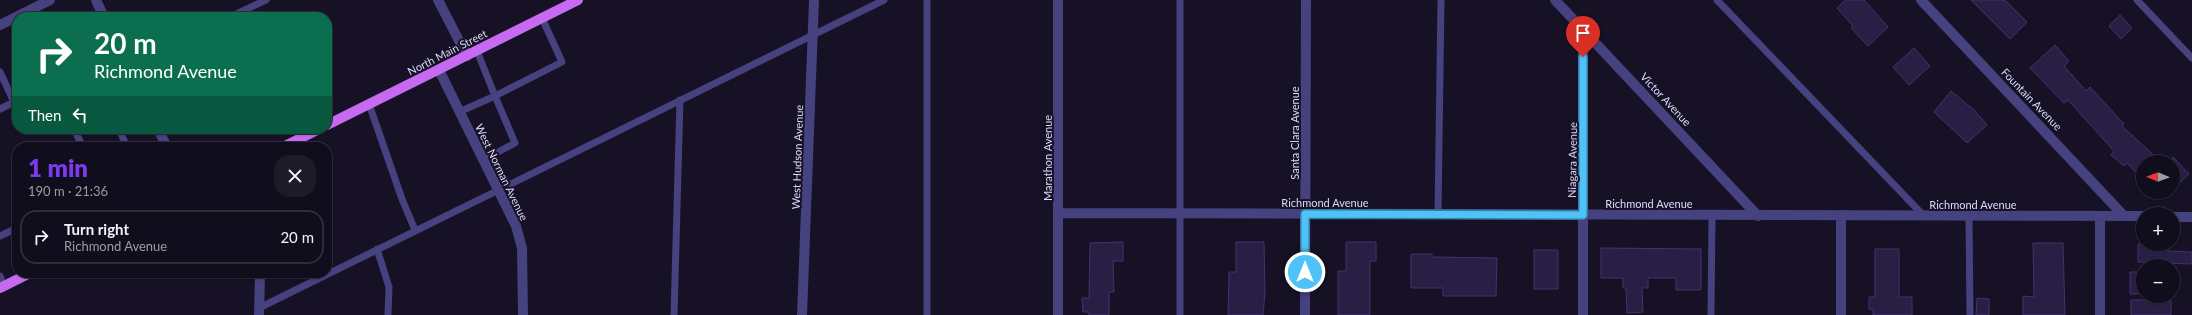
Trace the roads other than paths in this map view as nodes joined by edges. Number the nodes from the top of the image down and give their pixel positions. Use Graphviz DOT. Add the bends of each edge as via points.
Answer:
graph roads {
  1 [pos="50,0"];
  2 [pos="96,0"];
  3 [pos="263,0"];
  4 [pos="438,0"];
  5 [pos="578,0"];
  6 [pos="814,0"];
  7 [pos="884,0"];
  8 [pos="926,0"];
  9 [pos="1058,0"];
  10 [pos="1180,0"];
  11 [pos="1306,0"];
  12 [pos="1441,0"];
  13 [pos="1555,0"];
  14 [pos="1717,0"];
  15 [pos="1922,0"];
  16 [pos="2137,0"];
  17 [pos="26,12"];
  18 [pos="102,12"];
  19 [pos="240,12"];
  20 [pos="542,18"];
  21 [pos="12,19"];
  22 [pos="0,25"];
  23 [pos="1583,30"];
  24 [pos="813,36"];
  25 [pos="477,51"];
  26 [pos="467,56"];
  27 [pos="2192,58"];
  28 [pos="438,70"];
  29 [pos="0,72"];
  30 [pos="12,96"];
  31 [pos="495,96"];
  32 [pos="680,100"];
  33 [pos="369,104"];
  34 [pos="12,105"];
  35 [pos="0,109"];
  36 [pos="459,112"];
  37 [pos="332,122"];
  38 [pos="310,134"];
  39 [pos="293,142"];
  40 [pos="483,160"];
  41 [pos="498,189"];
  42 [pos="1059,213"];
  43 [pos="1180,213"];
  44 [pos="1305,214"];
  45 [pos="1438,214"];
  46 [pos="1583,215"];
  47 [pos="1842,215"];
  48 [pos="1712,216"];
  49 [pos="1758,216"];
  50 [pos="1924,216"];
  51 [pos="1969,216"];
  52 [pos="2100,216"];
  53 [pos="2124,216"];
  54 [pos="2136,216"];
  55 [pos="2180,217"];
  56 [pos="2192,217"];
  57 [pos="12,230"];
  58 [pos="415,230"];
  59 [pos="0,236"];
  60 [pos="377,249"];
  61 [pos="332,273"];
  62 [pos="0,276"];
  63 [pos="20,278"];
  64 [pos="260,278"];
  65 [pos="323,278"];
  66 [pos="2,287"];
  67 [pos="259,312"];
  68 [pos="388,315"];
  69 [pos="523,315"];
  70 [pos="674,315"];
  71 [pos="802,315"];
  72 [pos="927,315"];
  73 [pos="1058,315"];
  74 [pos="1180,315"];
  75 [pos="1305,315"];
  76 [pos="1583,315"];
  77 [pos="1711,315"];
  78 [pos="1841,315"];
  79 [pos="1970,315"];
  80 [pos="2100,315"];
  1 -- 17 [label="street"];
  2 -- 18 [label="street"];
  3 -- 19 [label="lane"];
  4 -- 26 [label="street"];
  5 -- 20 [label="main road, North Main Street"];
  6 -- 24 [label="street, West Hudson Avenue"];
  7 -- 24 [label="lane"];
  8 -- 72 [label="lane"];
  9 -- 42 [label="street, Marathon Avenue"];
  10 -- 43 [label="lane"];
  11 -- 44 [label="street, Santa Clara Avenue"];
  12 -- 45 [label="lane"];
  13 -- 23 [label="street, Victor Avenue"];
  14 -- 50 [label="lane"];
  15 -- 53 [label="street, Fountain Avenue"];
  16 -- 27 [label="lane"];
  20 -- 25 [label="main road, North Main Street"];
  20 -- 31 [label="lane" via="562,62"];
  21 -- 22 [label="street"];
  23 -- 46 [label="street, Niagara Avenue"];
  23 -- 49 [label="street, Victor Avenue"];
  24 -- 32 [label="lane"];
  24 -- 71 [label="street, West Hudson Avenue"];
  25 -- 26 [label="main road, North Main Street"];
  25 -- 31 [label="lane"];
  26 -- 28 [label="main road, North Main Street"];
  28 -- 33 [label="main road, North Main Street"];
  28 -- 36 [label="street, West Norman Avenue"];
  29 -- 30 [label="lane"];
  31 -- 36 [label="lane"];
  31 -- 40 [label="lane" via="515,144"];
  32 -- 41 [label="lane"];
  32 -- 70 [label="lane"];
  33 -- 37 [label="main road, North Main Street"];
  33 -- 58 [label="lane"];
  34 -- 35 [label="lane"];
  36 -- 40 [label="street, West Norman Avenue"];
  38 -- 39 [label="main road"];
  40 -- 41 [label="street, West Norman Avenue"];
  41 -- 58 [label="lane"];
  41 -- 69 [label="street, West Norman Avenue" via="516,226 522,248"];
  42 -- 43 [label="street, Richmond Avenue"];
  42 -- 73 [label="street, Marathon Avenue"];
  43 -- 44 [label="street, Richmond Avenue"];
  43 -- 74 [label="lane"];
  44 -- 45 [label="street, Richmond Avenue"];
  44 -- 75 [label="street, Santa Clara Avenue"];
  45 -- 46 [label="street, Richmond Avenue"];
  46 -- 48 [label="street, Richmond Avenue"];
  46 -- 76 [label="street, Niagara Avenue"];
  47 -- 49 [label="street, Richmond Avenue"];
  47 -- 50 [label="street, Richmond Avenue"];
  47 -- 78 [label="street"];
  48 -- 49 [label="street, Richmond Avenue"];
  48 -- 77 [label="lane"];
  50 -- 51 [label="street, Richmond Avenue"];
  51 -- 52 [label="street, Richmond Avenue"];
  51 -- 79 [label="lane"];
  52 -- 53 [label="street, Richmond Avenue"];
  52 -- 80 [label="street"];
  53 -- 54 [label="street, Richmond Avenue"];
  55 -- 56 [label="street"];
  57 -- 59 [label="lane"];
  58 -- 60 [label="lane"];
  60 -- 61 [label="lane"];
  60 -- 68 [label="lane" via="389,286"];
  62 -- 66 [label="lane"];
  63 -- 66 [label="main road"];
  64 -- 67 [label="street"];
  65 -- 67 [label="lane"];
}
